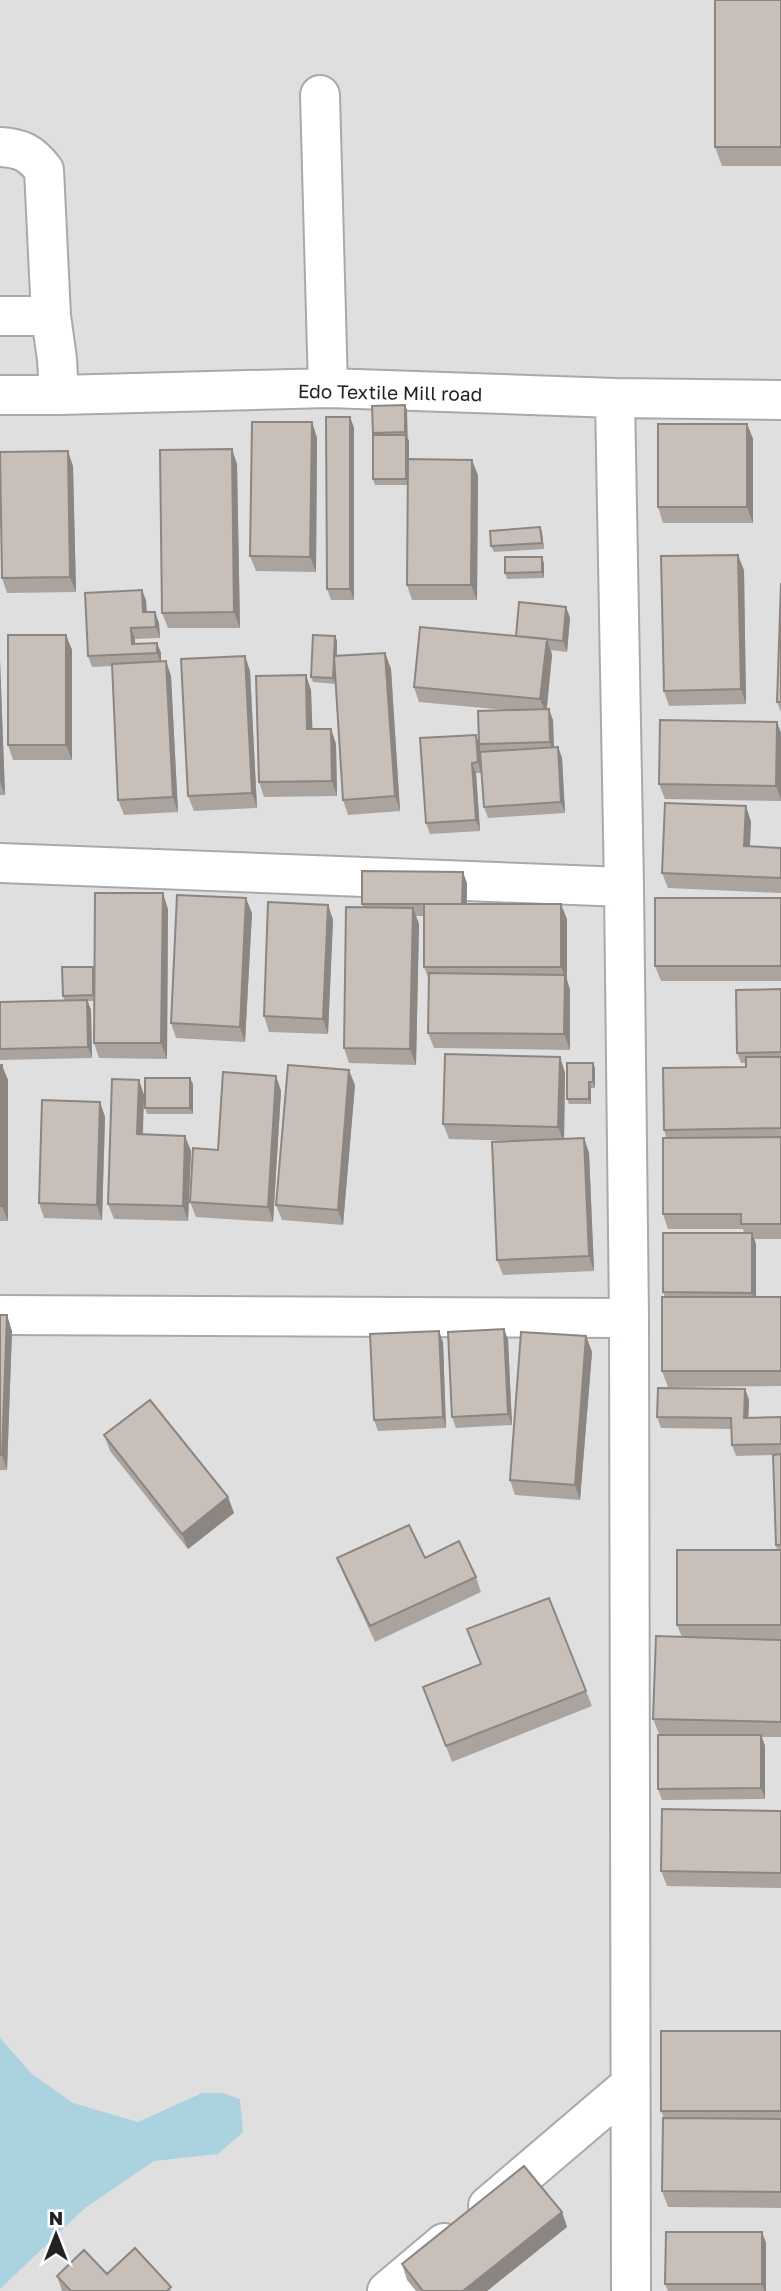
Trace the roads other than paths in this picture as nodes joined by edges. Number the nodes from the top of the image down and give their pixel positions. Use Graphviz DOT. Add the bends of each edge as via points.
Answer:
graph roads {
  1 [pos="320,94"];
  2 [pos="0,147"];
  3 [pos="0,316"];
  4 [pos="51,316"];
  5 [pos="328,388"];
  6 [pos="0,395"];
  7 [pos="59,396"];
  8 [pos="615,398"];
  9 [pos="781,400"];
  10 [pos="0,863"];
  11 [pos="624,887"];
  12 [pos="0,1315"];
  13 [pos="629,1318"];
  14 [pos="631,2085"];
  15 [pos="387,2291"];
  16 [pos="631,2291"];
  1 -- 5 [label="street"];
  2 -- 4 [label="street" via="19,148 44,170"];
  3 -- 4 [label="street"];
  4 -- 7 [label="street"];
  5 -- 7 [label="street, Edo Textile Mill road"];
  5 -- 8 [label="street, Edo Textile Mill road"];
  6 -- 7 [label="street, Edo Textile Mill road"];
  8 -- 9 [label="street, Edo Textile Mill road"];
  8 -- 11 [label="street"];
  10 -- 11 [label="street"];
  11 -- 13 [label="street"];
  12 -- 13 [label="street"];
  13 -- 14 [label="street"];
  14 -- 15 [label="street"];
  14 -- 16 [label="street"];
}
